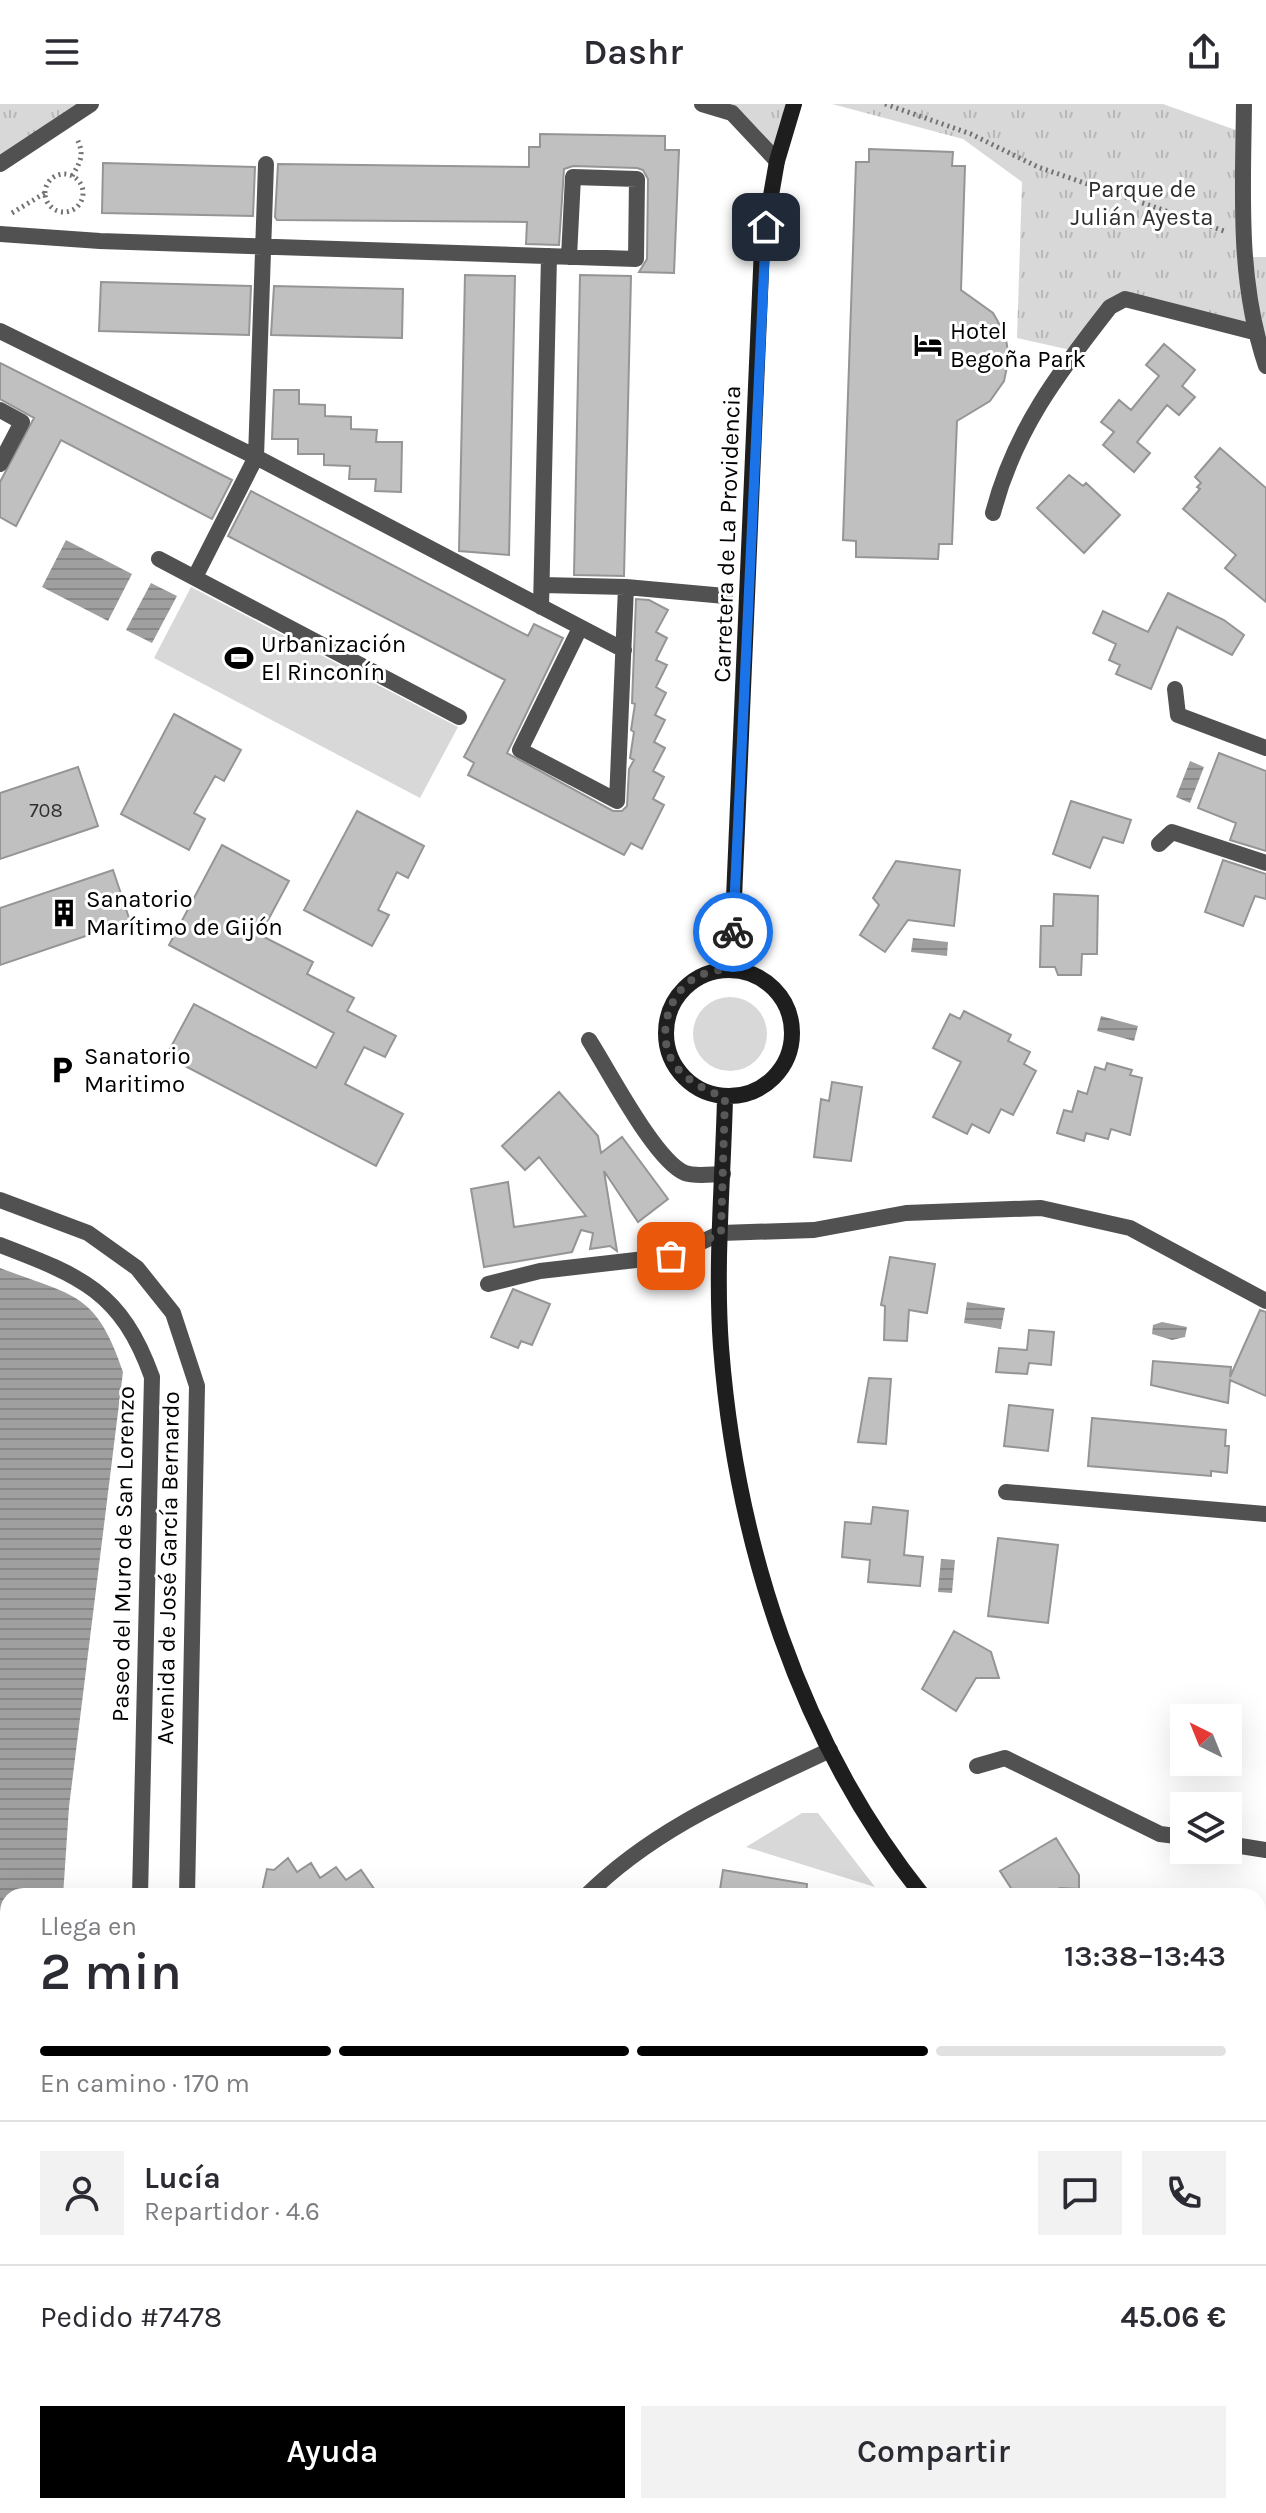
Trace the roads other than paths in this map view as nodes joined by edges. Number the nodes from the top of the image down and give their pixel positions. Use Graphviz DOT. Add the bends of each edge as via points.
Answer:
graph roads {
  1 [pos="91,104"];
  2 [pos="702,104"];
  3 [pos="794,104"];
  4 [pos="1244,104"];
  5 [pos="777,161"];
  6 [pos="0,164"];
  7 [pos="266,164"];
  8 [pos="0,234"];
  9 [pos="263,247"];
  10 [pos="549,256"];
  11 [pos="569,257"];
  12 [pos="0,331"];
  13 [pos="1254,332"];
  14 [pos="1266,366"];
  15 [pos="0,410"];
  16 [pos="256,457"];
  17 [pos="0,464"];
  18 [pos="993,513"];
  19 [pos="159,559"];
  20 [pos="195,577"];
  21 [pos="542,585"];
  22 [pos="626,587"];
  23 [pos="725,596"];
  24 [pos="541,607"];
  25 [pos="580,628"];
  26 [pos="624,650"];
  27 [pos="1175,689"];
  28 [pos="459,717"];
  29 [pos="1266,748"];
  30 [pos="1159,844"];
  31 [pos="1266,863"];
  32 [pos="731,968"];
  33 [pos="589,1040"];
  34 [pos="725,1098"];
  35 [pos="723,1174"];
  36 [pos="0,1200"];
  37 [pos="721,1233"];
  38 [pos="0,1245"];
  39 [pos="488,1284"];
  40 [pos="1266,1301"];
  41 [pos="1006,1492"];
  42 [pos="1266,1514"];
  43 [pos="830,1750"];
  44 [pos="977,1766"];
  45 [pos="1170,1835"];
  46 [pos="1242,1846"];
  47 [pos="1266,1850"];
  48 [pos="606,1876"];
  49 [pos="140,1888"];
  50 [pos="187,1888"];
  51 [pos="594,1888"];
  52 [pos="607,1888"];
  53 [pos="917,1888"];
  1 -- 6 [label="street"];
  2 -- 5 [label="street" via="732,113"];
  3 -- 5 [label="street, Carretera de La Providencia"];
  4 -- 13 [label="street" via="1242,257"];
  5 -- 32 [label="street, Carretera de La Providencia" via="762,247"];
  7 -- 9 [label="street"];
  8 -- 9 [label="street"];
  9 -- 10 [label="street"];
  9 -- 16 [label="street"];
  10 -- 11 [label="street"];
  10 -- 21 [label="street"];
  11 -- 11 [label="street" via="573,177 637,179 636,259"];
  12 -- 16 [label="street"];
  13 -- 14 [label="street"];
  13 -- 18 [label="street" via="1125,299 1110,307 1032,413 1001,480"];
  15 -- 17 [label="street" via="22,422"];
  16 -- 20 [label="street"];
  16 -- 24 [label="street"];
  19 -- 20 [label="street"];
  20 -- 28 [label="street"];
  21 -- 22 [label="street"];
  21 -- 24 [label="street"];
  22 -- 23 [label="street"];
  22 -- 26 [label="street"];
  24 -- 25 [label="street"];
  25 -- 26 [label="street"];
  25 -- 26 [label="street" via="520,750 617,801"];
  27 -- 29 [label="street" via="1178,715"];
  30 -- 31 [label="street" via="1172,832"];
  32 -- 34 [label="street" via="700,975 678,991 667,1015 666,1041 675,1066 695,1085"];
  32 -- 34 [label="street" via="776,989 790,1011 794,1037 787,1062 771,1082"];
  33 -- 35 [label="street" via="665,1156 685,1173"];
  34 -- 35 [label="street"];
  35 -- 37 [label="street"];
  36 -- 50 [label="street, Avenida de José García Bernardo" via="88,1233 137,1268 173,1313 197,1386"];
  37 -- 39 [label="street" via="671,1256 540,1271"];
  37 -- 40 [label="street" via="814,1230 906,1213 1041,1208 1130,1228"];
  37 -- 43 [label="street" via="721,1345 732,1446 759,1572 802,1693"];
  38 -- 49 [label="street, Paseo del Muro de San Lorenzo" via="64,1269 97,1289 138,1337 152,1377"];
  41 -- 42 [label="street"];
  43 -- 48 [label="street" via="665,1832"];
  43 -- 53 [label="street"];
  44 -- 45 [label="street" via="1005,1758"];
  46 -- 47 [label="street"];
  48 -- 51 [label="street"];
  48 -- 52 [label="street"];
}
